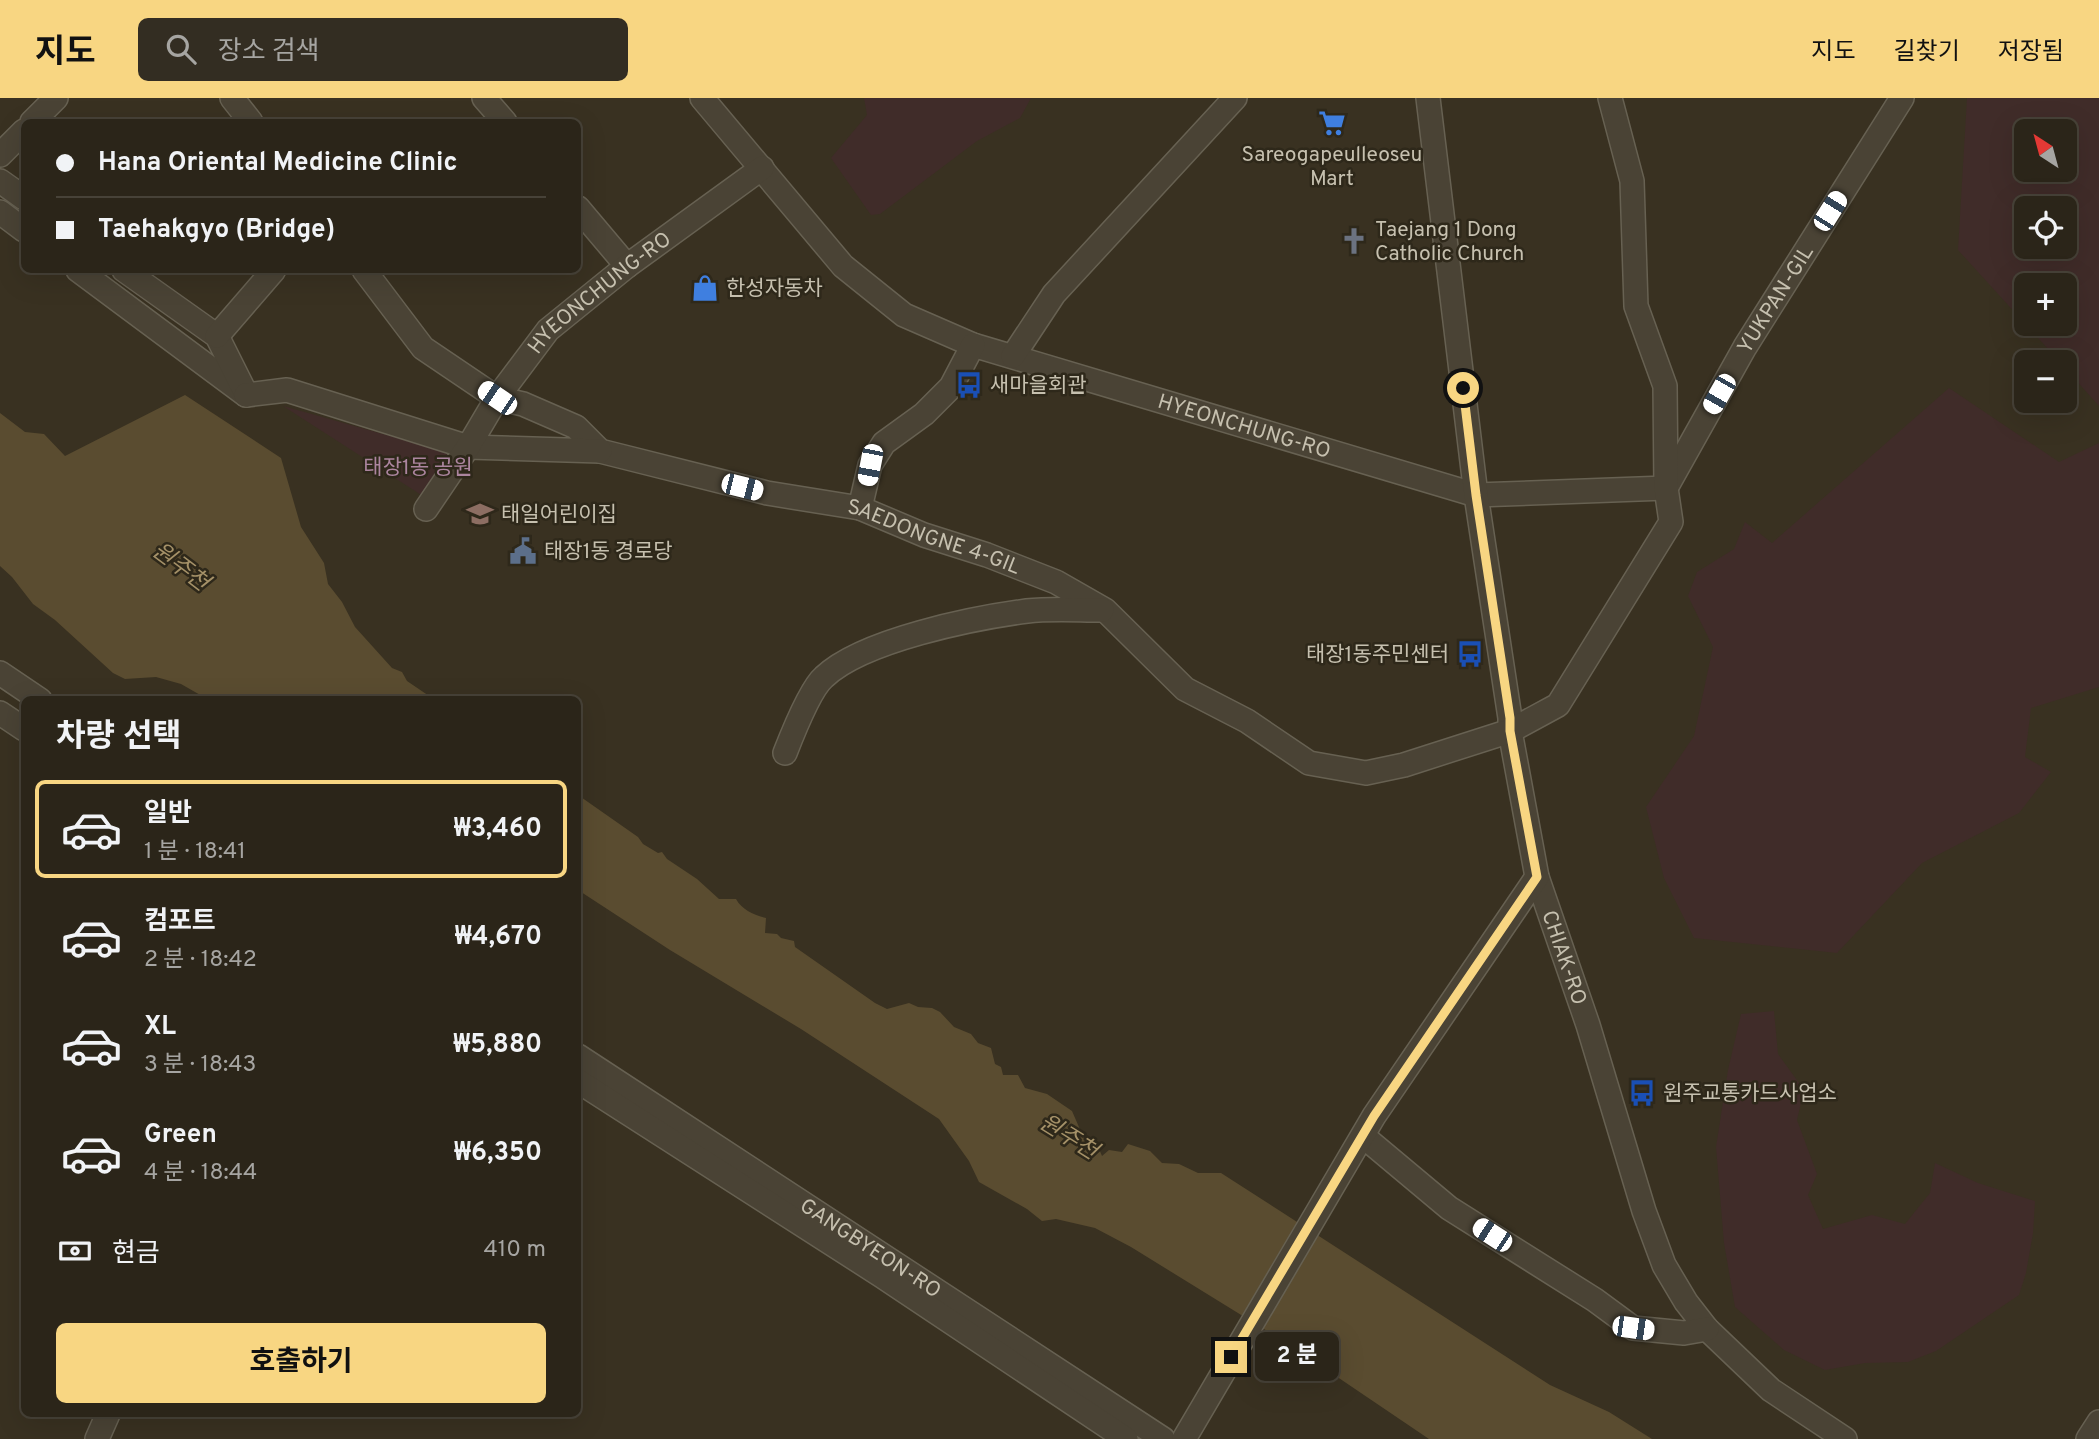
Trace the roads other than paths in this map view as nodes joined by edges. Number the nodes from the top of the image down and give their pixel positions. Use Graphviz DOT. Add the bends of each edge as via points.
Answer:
graph roads {
  1 [pos="56,98"];
  2 [pos="232,98"];
  3 [pos="484,98"];
  4 [pos="702,98"];
  5 [pos="1235,98"];
  6 [pos="1428,98"];
  7 [pos="1610,98"];
  8 [pos="1902,98"];
  9 [pos="35,119"];
  10 [pos="249,119"];
  11 [pos="502,119"];
  12 [pos="21,134"];
  13 [pos="0,156"];
  14 [pos="762,168"];
  15 [pos="0,181"];
  16 [pos="21,196"];
  17 [pos="0,212"];
  18 [pos="581,212"];
  19 [pos="21,228"];
  20 [pos="627,266"];
  21 [pos="82,273"];
  22 [pos="128,273"];
  23 [pos="271,273"];
  24 [pos="365,273"];
  25 [pos="217,336"];
  26 [pos="973,345"];
  27 [pos="1013,356"];
  28 [pos="246,395"];
  29 [pos="497,398"];
  30 [pos="468,447"];
  31 [pos="600,451"];
  32 [pos="1665,488"];
  33 [pos="1476,495"];
  34 [pos="860,508"];
  35 [pos="426,509"];
  36 [pos="1105,610"];
  37 [pos="0,673"];
  38 [pos="34,696"];
  39 [pos="0,713"];
  40 [pos="21,727"];
  41 [pos="1510,731"];
  42 [pos="785,753"];
  43 [pos="1537,877"];
  44 [pos="581,1058"];
  45 [pos="581,1084"];
  46 [pos="1363,1136"];
  47 [pos="1707,1329"];
  48 [pos="107,1417"];
  49 [pos="2099,1422"];
  50 [pos="1187,1433"];
  51 [pos="97,1439"];
  52 [pos="1126,1439"];
  53 [pos="1163,1439"];
  54 [pos="1845,1439"];
  55 [pos="2088,1439"];
  1 -- 9 [label="street"];
  2 -- 10 [label="street"];
  3 -- 11 [label="street"];
  4 -- 14 [label="street, HYEONCHUNG-RO"];
  5 -- 27 [label="street" via="1054,294"];
  6 -- 33 [label="street, CHIAK-RO"];
  7 -- 32 [label="street, SAEDONGNE 4-GIL" via="1632,181 1636,306 1665,386"];
  8 -- 32 [label="street, YUKPAN-GIL" via="1745,347"];
  12 -- 13 [label="street"];
  14 -- 20 [label="street, HYEONCHUNG-RO"];
  14 -- 26 [label="street, HYEONCHUNG-RO" via="843,266 904,315"];
  15 -- 16 [label="street"];
  17 -- 19 [label="street"];
  18 -- 20 [label="street"];
  20 -- 29 [label="street, HYEONCHUNG-RO" via="548,330"];
  21 -- 28 [label="street"];
  22 -- 25 [label="street"];
  23 -- 25 [label="street"];
  24 -- 29 [label="street" via="423,348"];
  25 -- 28 [label="street"];
  26 -- 27 [label="street, HYEONCHUNG-RO"];
  26 -- 34 [label="street" via="951,387 884,443 870,465"];
  27 -- 33 [label="street, HYEONCHUNG-RO"];
  28 -- 30 [label="street, SAEDONGNE 4-GIL" via="287,390"];
  29 -- 30 [label="street, HYEONCHUNG-RO"];
  29 -- 31 [label="street" via="576,427"];
  30 -- 31 [label="street, SAEDONGNE 4-GIL"];
  30 -- 35 [label="street, HYEONCHUNG-RO"];
  31 -- 34 [label="street, SAEDONGNE 4-GIL" via="767,493"];
  32 -- 33 [label="street"];
  32 -- 41 [label="street, SAEDONGNE 4-GIL" via="1671,522 1558,705"];
  33 -- 41 [label="street, CHIAK-RO"];
  34 -- 36 [label="street, SAEDONGNE 4-GIL" via="924,536 1056,582"];
  36 -- 41 [label="street, SAEDONGNE 4-GIL" via="1185,689 1247,721 1309,763 1366,773"];
  36 -- 42 [label="street" via="1029,611 964,622 898,639 851,658 822,677"];
  37 -- 38 [label="street"];
  39 -- 40 [label="street"];
  41 -- 43 [label="street, CHIAK-RO"];
  43 -- 46 [label="street"];
  43 -- 47 [label="street, CHIAK-RO" via="1664,1265"];
  44 -- 53 [label="street, GANGBYEON-RO"];
  45 -- 52 [label="street, GANGBYEON-RO"];
  46 -- 47 [label="street" via="1449,1208 1633,1328 1684,1333"];
  46 -- 50 [label="street"];
  47 -- 54 [label="street, CHIAK-RO" via="1771,1390"];
  48 -- 51 [label="street"];
  49 -- 55 [label="street"];
}
